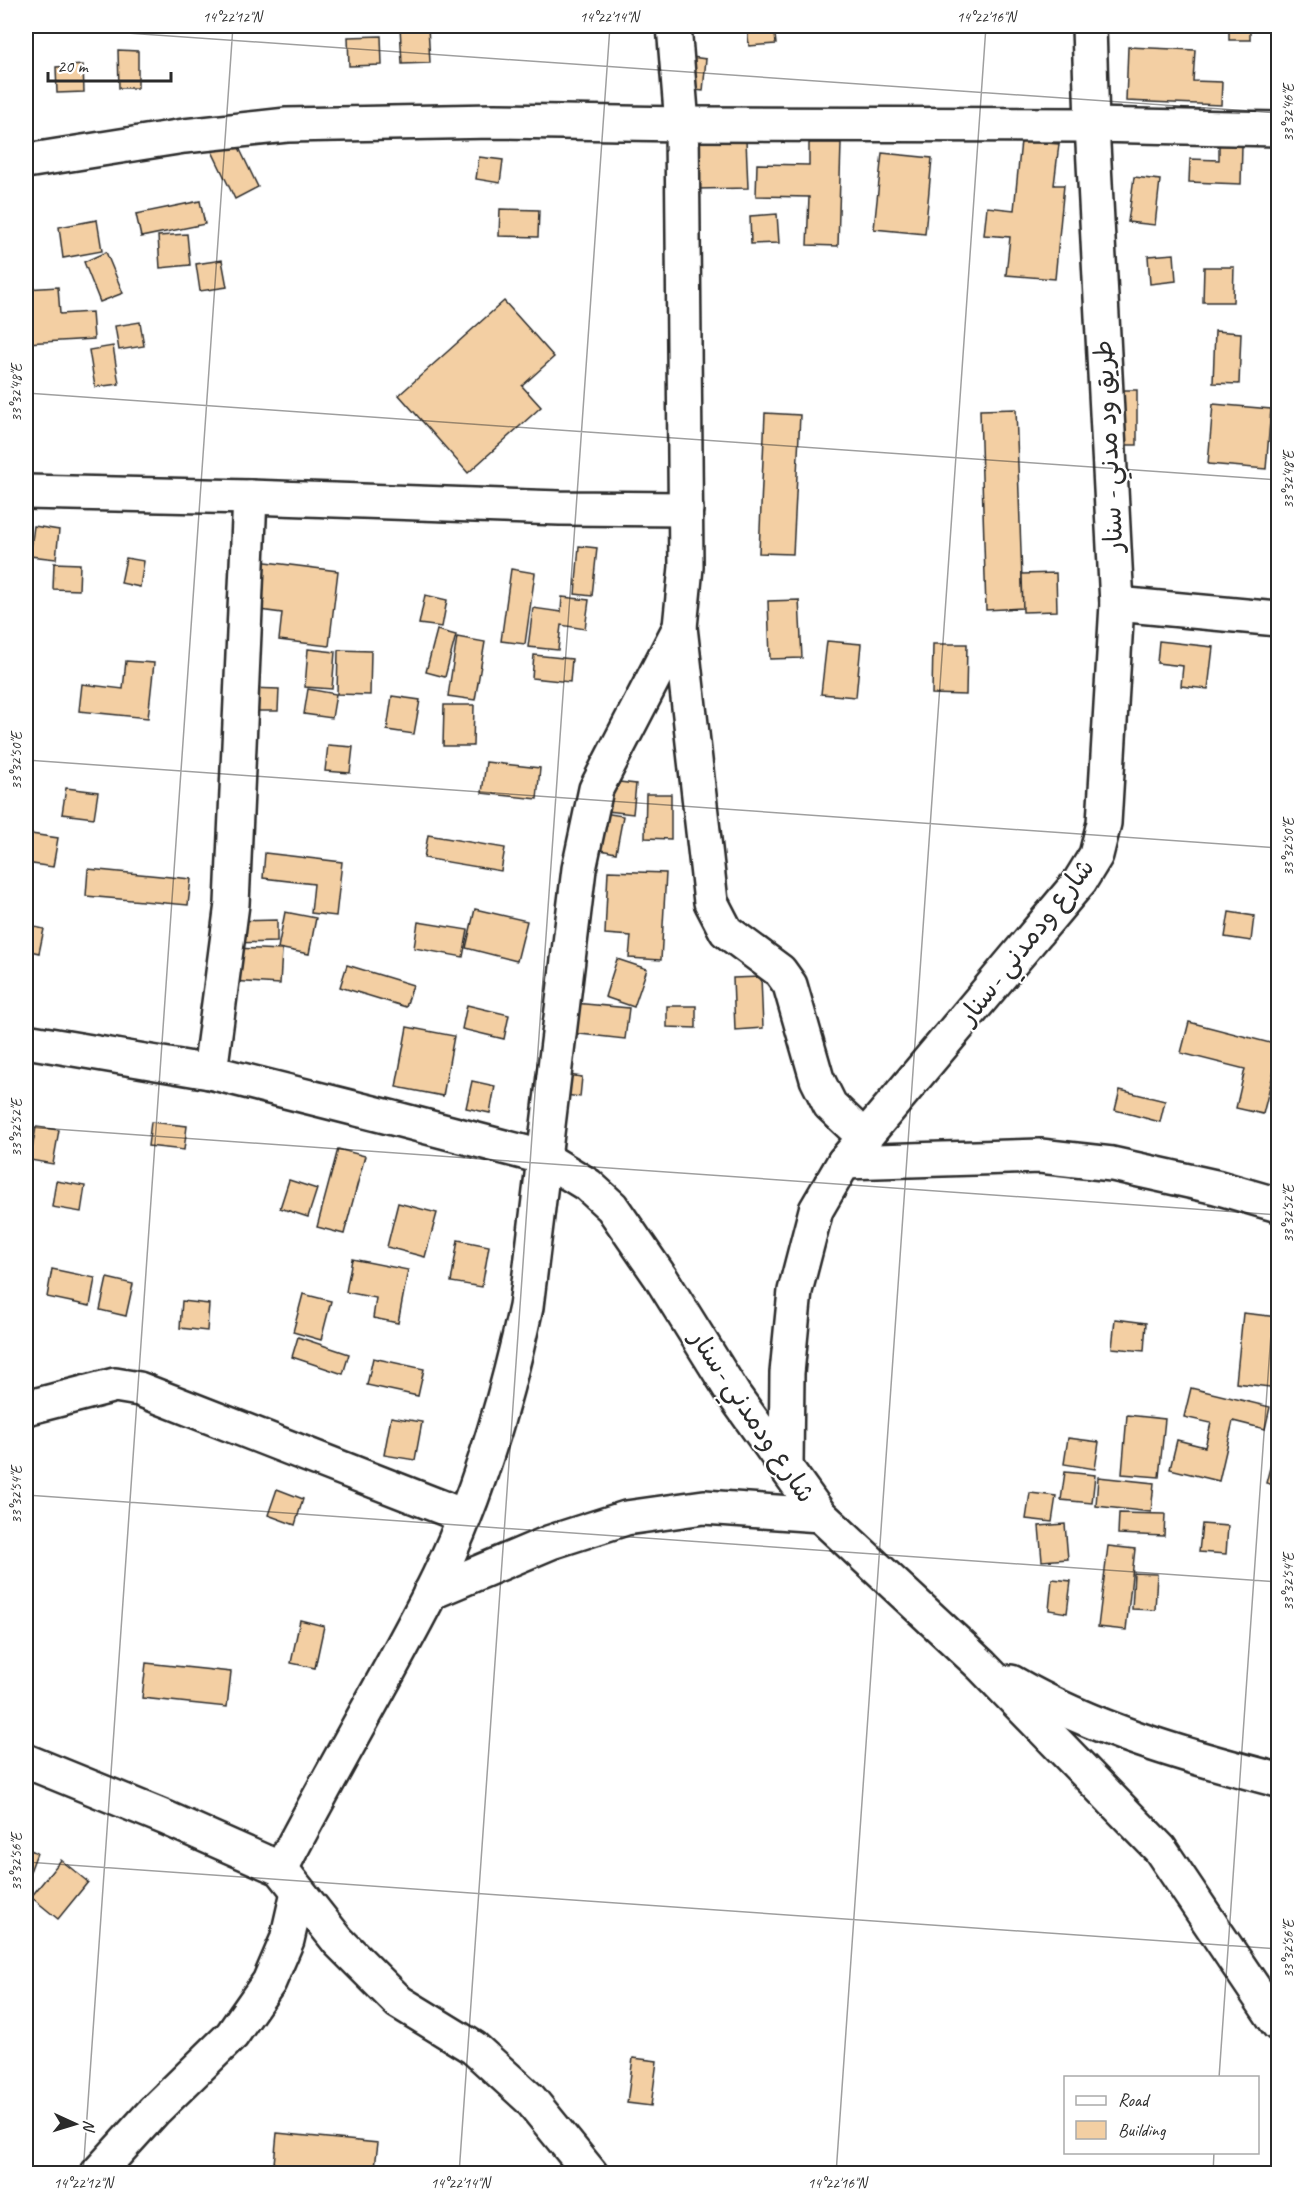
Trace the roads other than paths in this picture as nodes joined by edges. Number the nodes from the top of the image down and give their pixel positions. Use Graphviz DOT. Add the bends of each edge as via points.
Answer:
graph roads {
  1 [pos="674,26"];
  2 [pos="1089,26"];
  3 [pos="682,124"];
  4 [pos="1092,125"];
  5 [pos="1278,129"];
  6 [pos="26,161"];
  7 [pos="26,492"];
  8 [pos="250,497"];
  9 [pos="686,509"];
  10 [pos="1117,604"];
  11 [pos="1278,619"];
  12 [pos="680,627"];
  13 [pos="26,1041"];
  14 [pos="210,1072"];
  15 [pos="864,1137"];
  16 [pos="542,1157"];
  17 [pos="844,1162"];
  18 [pos="1278,1204"];
  19 [pos="26,1408"];
  20 [pos="786,1466"];
  21 [pos="820,1515"];
  22 [pos="464,1516"];
  23 [pos="430,1593"];
  24 [pos="981,1665"];
  25 [pos="26,1761"];
  26 [pos="1278,1780"];
  27 [pos="290,1880"];
  28 [pos="1278,2024"];
  29 [pos="96,2174"];
  30 [pos="591,2174"];
  1 -- 3 [label="street"];
  2 -- 4 [label="street, طريق ود مدني - سنار"];
  3 -- 4 [label="street"];
  3 -- 6 [label="street" via="494,121 287,125 184,136"];
  3 -- 9 [label="street"];
  4 -- 5 [label="street"];
  4 -- 10 [label="street, طريق ود مدني - سنار"];
  7 -- 8 [label="street"];
  8 -- 9 [label="street"];
  8 -- 14 [label="street" via="232,904"];
  9 -- 12 [label="street"];
  10 -- 11 [label="street"];
  10 -- 15 [label="street, شارع ودمدني -سنار" via="1104,824 1096,855 1080,881"];
  12 -- 15 [label="street" via="711,902 726,930 780,971 790,985 817,1079 830,1105"];
  12 -- 16 [label="street" via="596,789 579,869"];
  13 -- 14 [label="street, شارع ودمدني -سنار"];
  14 -- 16 [label="street, شارع ودمدني -سنار"];
  15 -- 17 [label="street, شارع ودمدني -سنار"];
  16 -- 20 [label="street, شارع ودمدني -سنار" via="588,1185 612,1207 734,1395"];
  16 -- 22 [label="street" via="526,1306 518,1344 482,1471"];
  17 -- 18 [label="street" via="1040,1156 1112,1164"];
  17 -- 20 [label="street, شارع ودمدني -سنار" via="816,1210 795,1291 787,1373"];
  19 -- 22 [label="street" via="115,1385 139,1389"];
  20 -- 21 [label="street, شارع ودمدني -سنار"];
  21 -- 23 [label="street" via="704,1507 626,1518 550,1542"];
  21 -- 24 [label="street, شارع ودمدني -سنار"];
  22 -- 23 [label="street"];
  23 -- 27 [label="street" via="326,1782"];
  24 -- 26 [label="street" via="1044,1701 1104,1726 1184,1755"];
  24 -- 28 [label="street" via="1160,1849"];
  25 -- 27 [label="street" via="166,1818"];
  27 -- 29 [label="street" via="287,1940 269,1982 232,2035"];
  27 -- 30 [label="street" via="338,1941 399,2002 474,2048 530,2099"];
}
